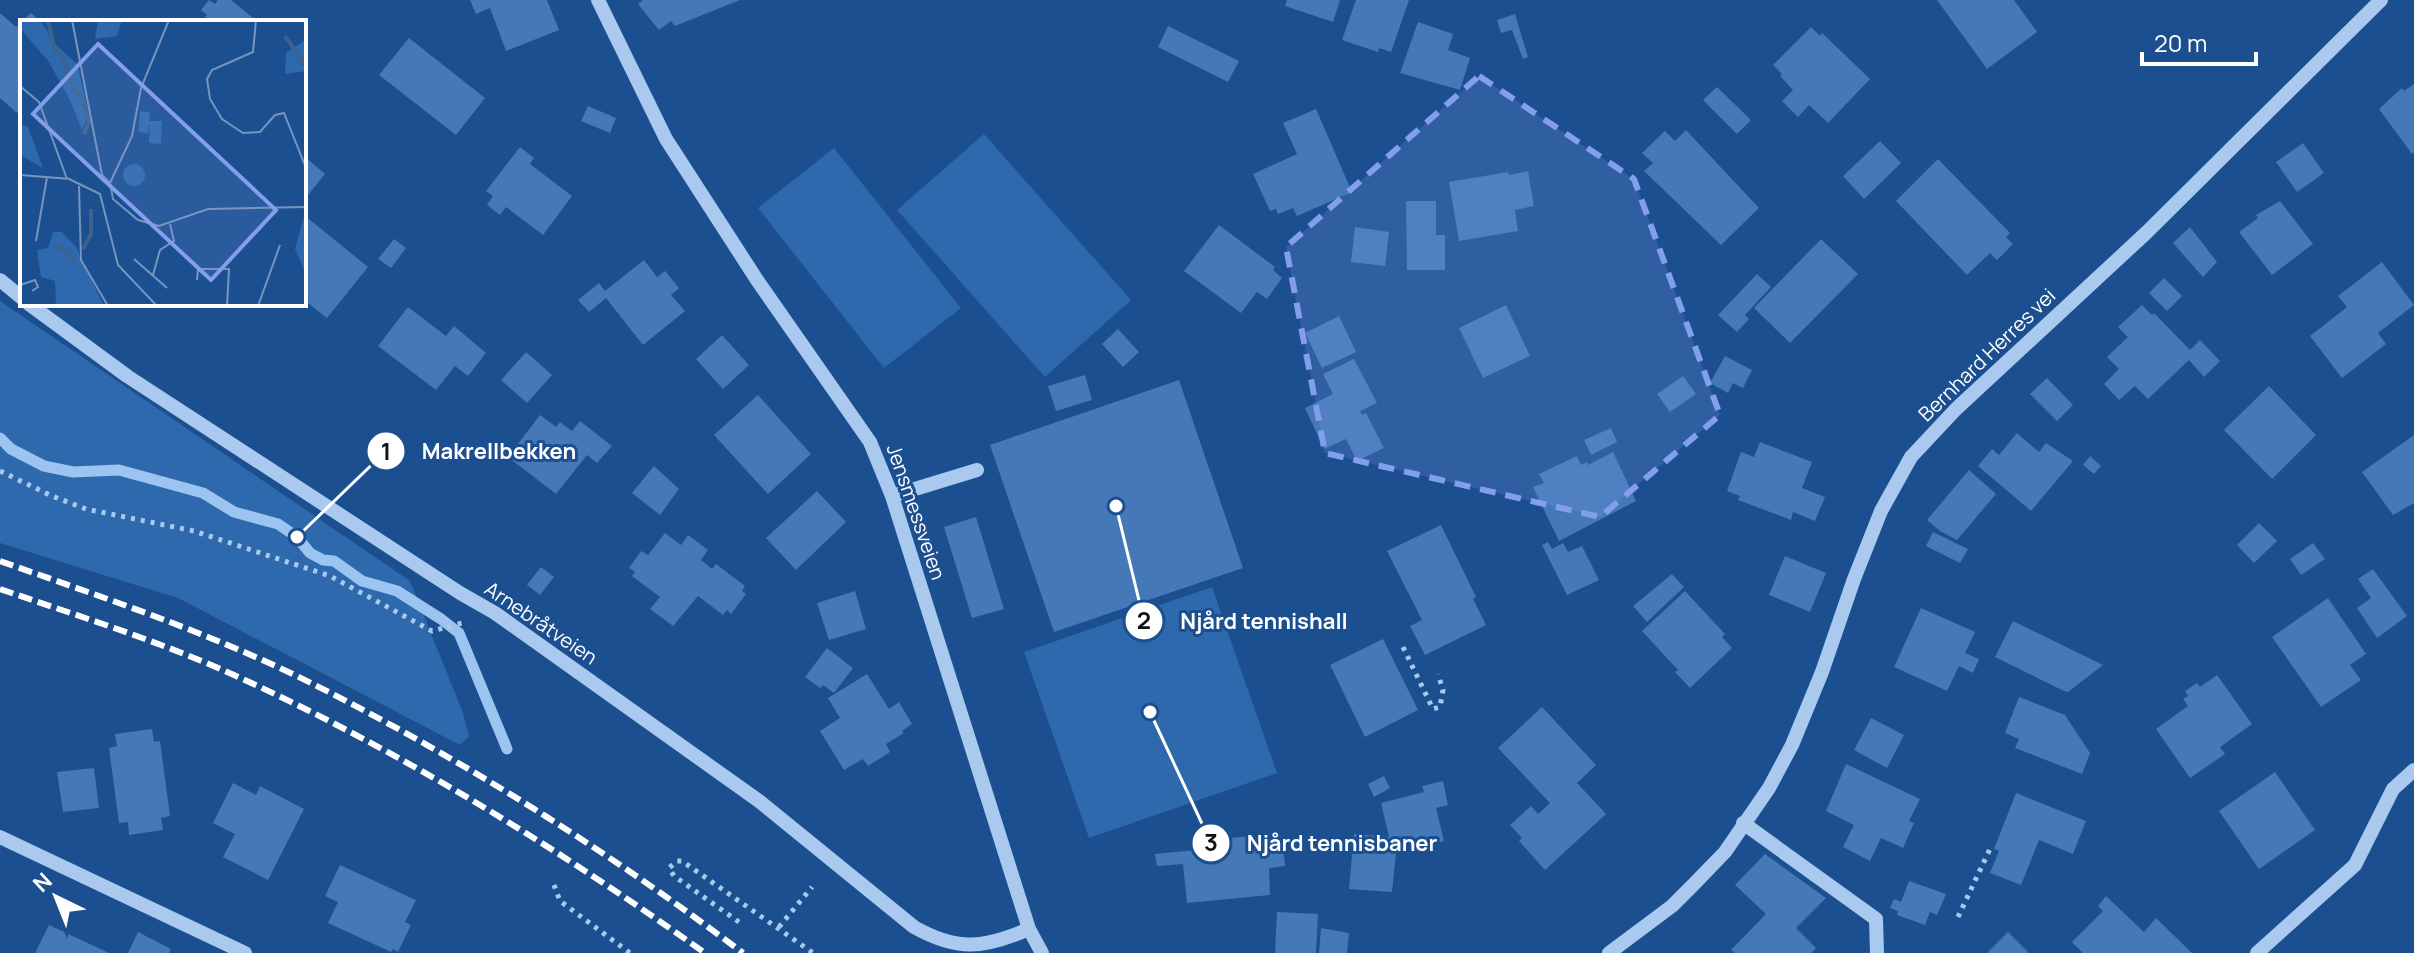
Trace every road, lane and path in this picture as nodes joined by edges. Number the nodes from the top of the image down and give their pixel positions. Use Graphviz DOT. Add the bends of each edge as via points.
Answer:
graph roads {
  1 [pos="598,0"];
  2 [pos="2381,0"];
  3 [pos="0,280"];
  4 [pos="20,296"];
  5 [pos="32,306"];
  6 [pos="977,470"];
  7 [pos="0,471"];
  8 [pos="892,496"];
  9 [pos="464,623"];
  10 [pos="1403,647"];
  11 [pos="1438,674"];
  12 [pos="2414,770"];
  13 [pos="1743,823"];
  14 [pos="0,837"];
  15 [pos="1990,849"];
  16 [pos="554,885"];
  17 [pos="812,887"];
  18 [pos="1958,917"];
  19 [pos="739,922"];
  20 [pos="779,927"];
  21 [pos="1029,929"];
  22 [pos="245,953"];
  23 [pos="630,953"];
  24 [pos="813,953"];
  25 [pos="1042,953"];
  26 [pos="1609,953"];
  27 [pos="1877,953"];
  28 [pos="2257,953"];
  1 -- 8 [label="street, Jensmessveien" via="666,139 870,442"];
  2 -- 13 [label="street, Bernhard Herres vei" via="1911,457 1881,511 1792,745"];
  3 -- 4 [label="street"];
  5 -- 21 [label="street, Arnebråtveien" via="127,376 495,613 759,801 914,927 934,939 977,946"];
  6 -- 8 [label="street"];
  7 -- 9 [label="path" via="86,509 194,531 330,576 432,631"];
  8 -- 21 [label="street, Jensmessveien"];
  10 -- 11 [label="path" via="1433,709 1440,707 1443,697"];
  12 -- 28 [label="street" via="2393,789 2355,865"];
  13 -- 26 [label="street, Bernhard Herres vei" via="1725,852 1680,898"];
  13 -- 27 [label="street" via="1876,919"];
  14 -- 22 [label="street"];
  15 -- 18 [label="path"];
  16 -- 23 [label="path" via="560,901"];
  17 -- 20 [label="path"];
  19 -- 20 [label="path" via="669,868 682,861"];
  20 -- 24 [label="path"];
  21 -- 25 [label="street, Jensmessveien"];
}
